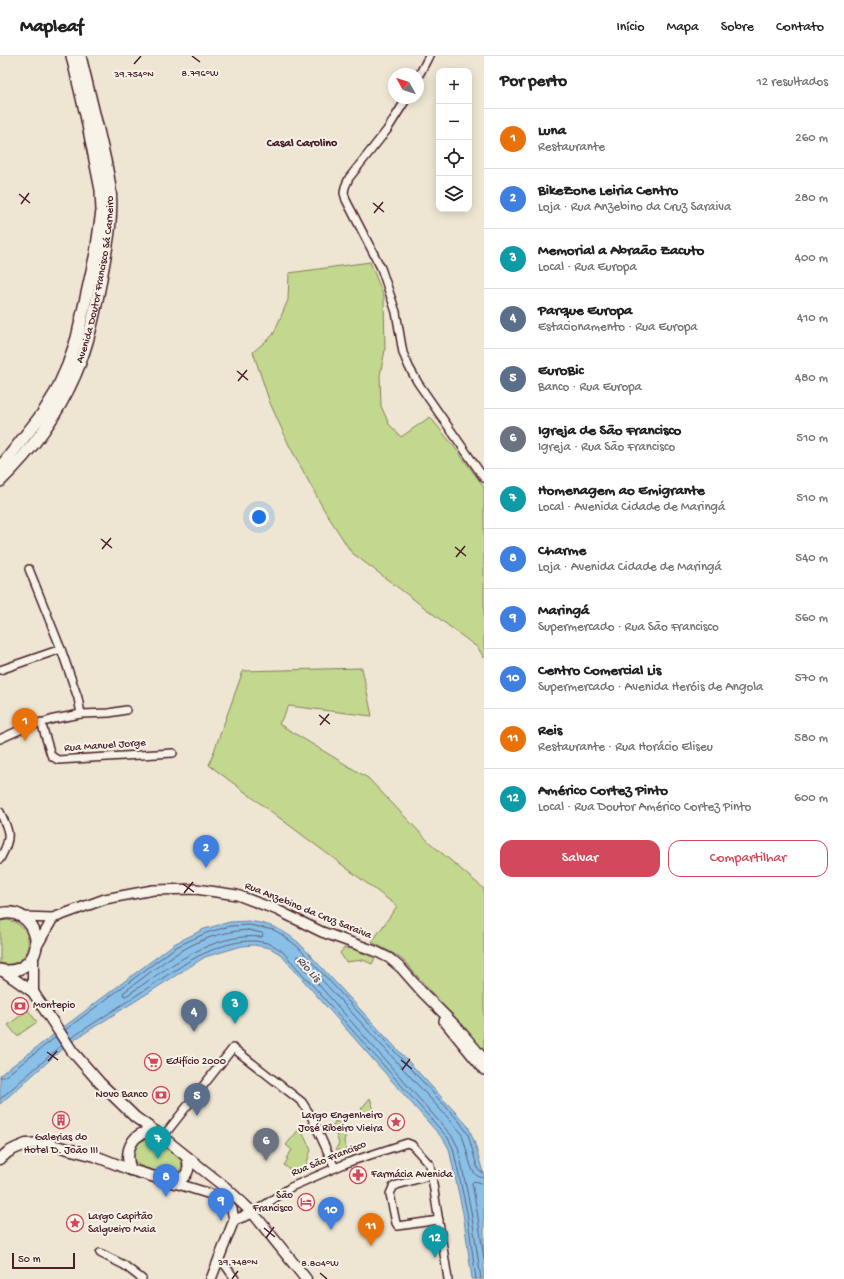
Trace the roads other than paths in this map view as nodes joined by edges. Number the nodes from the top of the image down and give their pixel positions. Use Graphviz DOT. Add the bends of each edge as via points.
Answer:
graph roads {
  1 [pos="72,56"];
  2 [pos="80,56"];
  3 [pos="429,56"];
  4 [pos="423,68"];
  5 [pos="403,104"];
  6 [pos="0,468"];
  7 [pos="484,478"];
  8 [pos="0,480"];
  9 [pos="29,569"];
  10 [pos="61,649"];
  11 [pos="0,670"];
  12 [pos="126,710"];
  13 [pos="81,714"];
  14 [pos="40,722"];
  15 [pos="0,739"];
  16 [pos="173,753"];
  17 [pos="0,812"];
  18 [pos="0,859"];
  19 [pos="0,906"];
  20 [pos="12,913"];
  21 [pos="0,914"];
  22 [pos="23,917"];
  23 [pos="53,918"];
  24 [pos="37,946"];
  25 [pos="33,957"];
  26 [pos="2,971"];
  27 [pos="33,992"];
  28 [pos="423,993"];
  29 [pos="484,1059"];
  30 [pos="484,1070"];
  31 [pos="135,1117"];
  32 [pos="159,1135"];
  33 [pos="138,1136"];
  34 [pos="128,1153"];
  35 [pos="186,1157"];
  36 [pos="0,1159"];
  37 [pos="109,1162"];
  38 [pos="335,1168"];
  39 [pos="131,1170"];
  40 [pos="432,1175"];
  41 [pos="175,1183"];
  42 [pos="254,1213"];
  43 [pos="234,1220"];
  44 [pos="439,1220"];
  45 [pos="100,1253"];
  46 [pos="218,1262"];
  47 [pos="142,1279"];
  48 [pos="211,1279"];
  49 [pos="236,1279"];
  50 [pos="306,1279"];
  51 [pos="448,1279"];
  1 -- 6 [label="main road, Avenida Doutor Francisco Sá Carneiro" via="102,190 96,253 77,338 56,392 38,420"];
  2 -- 8 [label="main road, Avenida Doutor Francisco Sá Carneiro" via="110,189 107,249 90,329 67,393 36,440"];
  3 -- 4 [label="street"];
  5 -- 7 [label="street" via="387,130 349,178 344,193 381,268 396,312 403,353 409,367"];
  9 -- 10 [label="street"];
  10 -- 11 [label="street"];
  10 -- 13 [label="street"];
  12 -- 13 [label="street"];
  13 -- 14 [label="street"];
  14 -- 15 [label="street"];
  14 -- 16 [label="street, Rua Manuel Jorge" via="51,755 58,760"];
  17 -- 18 [label="street" via="8,829 7,844"];
  19 -- 20 [label="main road"];
  20 -- 21 [label="main road"];
  20 -- 22 [label="main road"];
  22 -- 23 [label="street, Rua Anzebino da Cruz Saraiva"];
  22 -- 24 [label="main road" via="34,929"];
  23 -- 24 [label="street"];
  23 -- 28 [label="street, Rua Anzebino da Cruz Saraiva" via="105,899 153,890 196,889 237,895 277,910 322,932 382,954 401,968"];
  24 -- 25 [label="main road"];
  25 -- 26 [label="main road" via="20,969"];
  25 -- 27 [label="main road"];
  26 -- 27 [label="main road"];
  27 -- 31 [label="main road" via="72,1051"];
  28 -- 29 [label="street, Rua Anzebino da Cruz Saraiva"];
  28 -- 30 [label="street, Rua Anzebino da Cruz Saraiva"];
  31 -- 32 [label="main road"];
  31 -- 33 [label="main road"];
  32 -- 33 [label="main road" via="144,1133"];
  32 -- 35 [label="main road"];
  32 -- 38 [label="street" via="233,1048 302,1102"];
  33 -- 34 [label="main road"];
  34 -- 37 [label="main road"];
  34 -- 39 [label="main road"];
  35 -- 41 [label="main road" via="189,1164 187,1172 183,1179"];
  35 -- 42 [label="main road"];
  36 -- 37 [label="main road" via="8,1152 26,1144 44,1143"];
  37 -- 39 [label="main road"];
  38 -- 40 [label="street, Rua São Francisco" via="407,1143 412,1145 430,1165"];
  38 -- 42 [label="street, Rua São Francisco" via="291,1187"];
  39 -- 41 [label="main road"];
  40 -- 44 [label="street"];
  40 -- 44 [label="street" via="397,1185 390,1194 398,1226"];
  41 -- 43 [label="street" via="224,1199 232,1209"];
  42 -- 43 [label="street, Rua São Francisco"];
  42 -- 50 [label="main road"];
  43 -- 46 [label="street"];
  44 -- 51 [label="street"];
  45 -- 47 [label="street" via="124,1265"];
  46 -- 48 [label="street"];
  46 -- 49 [label="street" via="225,1265"];
}
